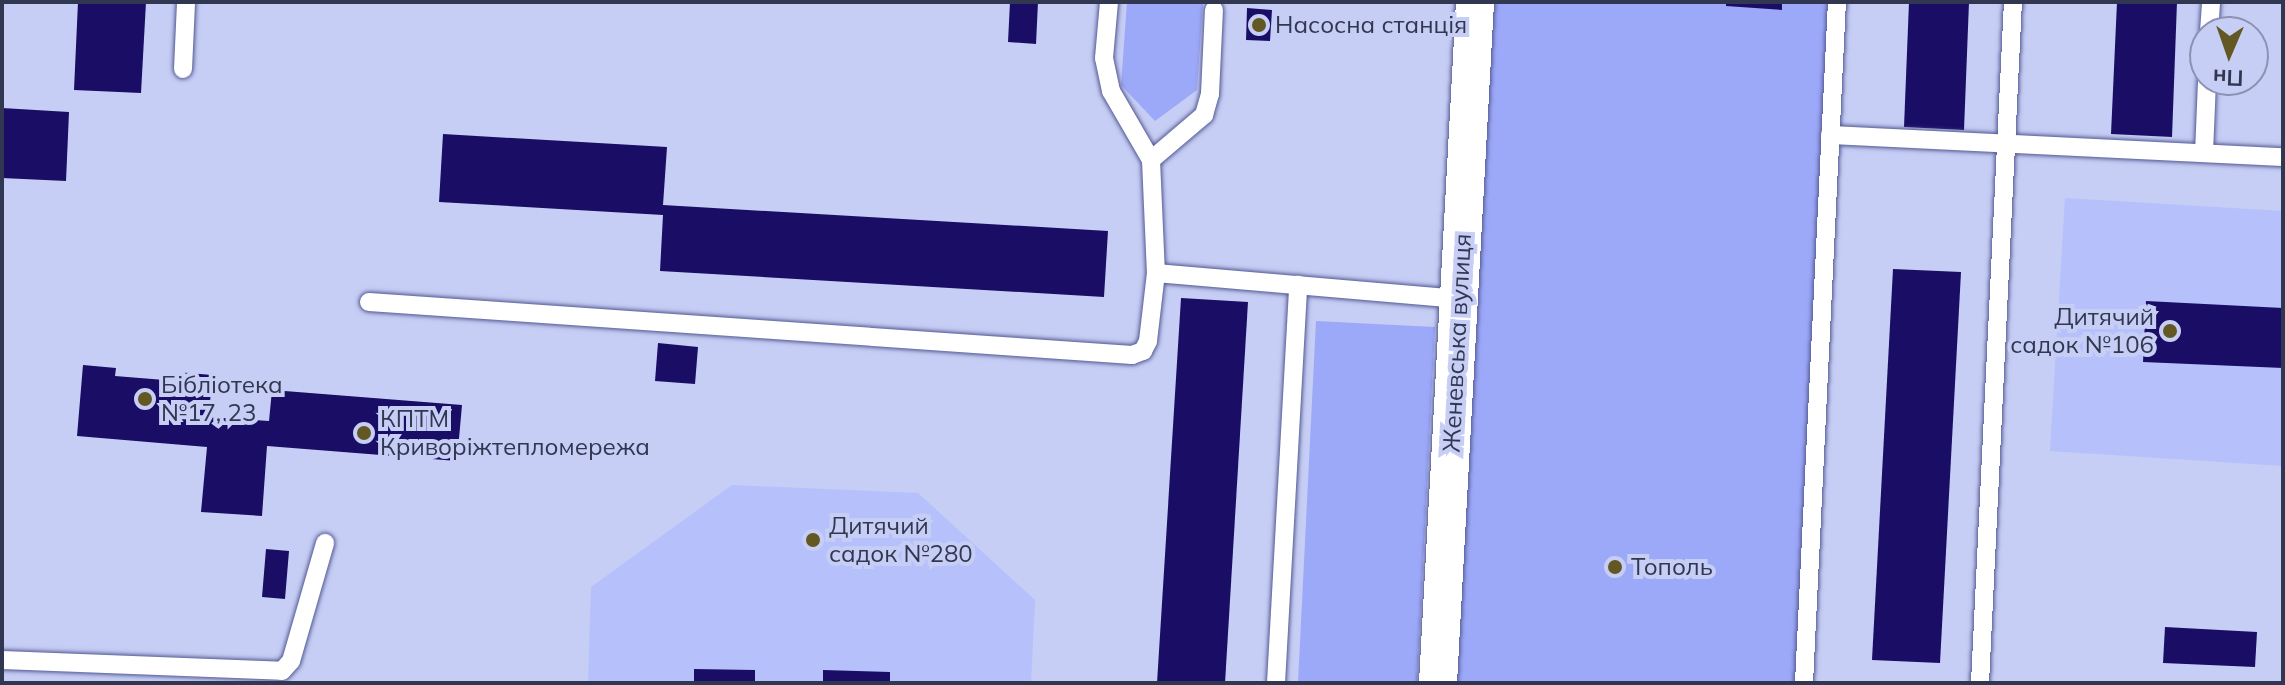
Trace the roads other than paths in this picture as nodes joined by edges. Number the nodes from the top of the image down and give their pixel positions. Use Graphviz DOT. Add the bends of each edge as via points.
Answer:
graph roads {
  1 [pos="186,2"];
  2 [pos="1109,2"];
  3 [pos="1475,2"];
  4 [pos="1837,2"];
  5 [pos="2013,2"];
  6 [pos="1214,10"];
  7 [pos="183,69"];
  8 [pos="2206,96"];
  9 [pos="1830,135"];
  10 [pos="2007,143"];
  11 [pos="2204,153"];
  12 [pos="2283,157"];
  13 [pos="1151,160"];
  14 [pos="1156,273"];
  15 [pos="1298,285"];
  16 [pos="1459,299"];
  17 [pos="369,302"];
  18 [pos="325,543"];
  19 [pos="2,660"];
  20 [pos="265,678"];
  21 [pos="1276,683"];
  22 [pos="1438,683"];
  23 [pos="1804,683"];
  24 [pos="1980,683"];
  1 -- 7 [label="lane"];
  2 -- 13 [label="lane" via="1104,58 1111,91"];
  3 -- 16 [label="street, Женевська вулиця"];
  4 -- 9 [label="lane"];
  5 -- 10 [label="lane"];
  6 -- 13 [label="lane" via="1204,115"];
  8 -- 11 [label="lane"];
  9 -- 10 [label="lane"];
  9 -- 23 [label="lane"];
  10 -- 11 [label="lane"];
  10 -- 24 [label="lane"];
  11 -- 12 [label="lane"];
  13 -- 14 [label="lane"];
  14 -- 15 [label="lane"];
  14 -- 17 [label="lane" via="1148,341 1143,351 1132,355"];
  15 -- 16 [label="lane"];
  15 -- 21 [label="lane"];
  16 -- 22 [label="street, Женевська вулиця"];
  18 -- 20 [label="lane" via="291,661"];
  19 -- 20 [label="lane"];
}
